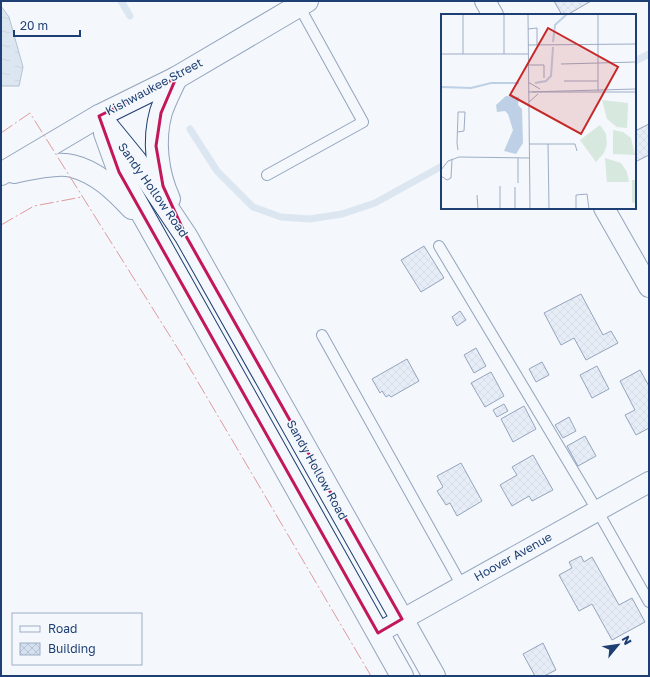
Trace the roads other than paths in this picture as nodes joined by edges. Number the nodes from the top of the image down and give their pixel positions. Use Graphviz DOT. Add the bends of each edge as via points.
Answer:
graph roads {
  1 [pos="485,1"];
  2 [pos="303,3"];
  3 [pos="492,14"];
  4 [pos="176,78"];
  5 [pos="99,116"];
  6 [pos="1,175"];
  7 [pos="267,175"];
  8 [pos="605,209"];
  9 [pos="154,233"];
  10 [pos="186,236"];
  11 [pos="439,246"];
  12 [pos="649,287"];
  13 [pos="322,335"];
  14 [pos="649,482"];
  15 [pos="597,510"];
  16 [pos="462,586"];
  17 [pos="649,602"];
  18 [pos="402,619"];
  19 [pos="378,633"];
  20 [pos="402,676"];
  21 [pos="434,676"];
  1 -- 3 [label="street"];
  2 -- 4 [label="street, Kishwaukee Street"];
  2 -- 7 [label="lane" via="363,122"];
  4 -- 5 [label="street, Kishwaukee Street"];
  4 -- 10 [label="street" via="161,113 156,146 163,186"];
  5 -- 6 [label="street, Kishwaukee Street"];
  5 -- 9 [label="street, Sandy Hollow Road" via="119,172"];
  5 -- 10 [label="street, Sandy Hollow Road" via="135,160"];
  6 -- 9 [label="street" via="39,167 71,165 99,177 121,196"];
  8 -- 12 [label="street"];
  9 -- 19 [label="street, Sandy Hollow Road"];
  10 -- 18 [label="street, Sandy Hollow Road"];
  11 -- 15 [label="lane"];
  13 -- 16 [label="lane"];
  14 -- 15 [label="street, Hoover Avenue"];
  15 -- 16 [label="street, Hoover Avenue"];
  15 -- 17 [label="lane"];
  16 -- 18 [label="street, Hoover Avenue"];
  18 -- 19 [label="street, Hoover Avenue"];
  18 -- 21 [label="street, Sandy Hollow Road"];
  19 -- 20 [label="street, Sandy Hollow Road"];
}
